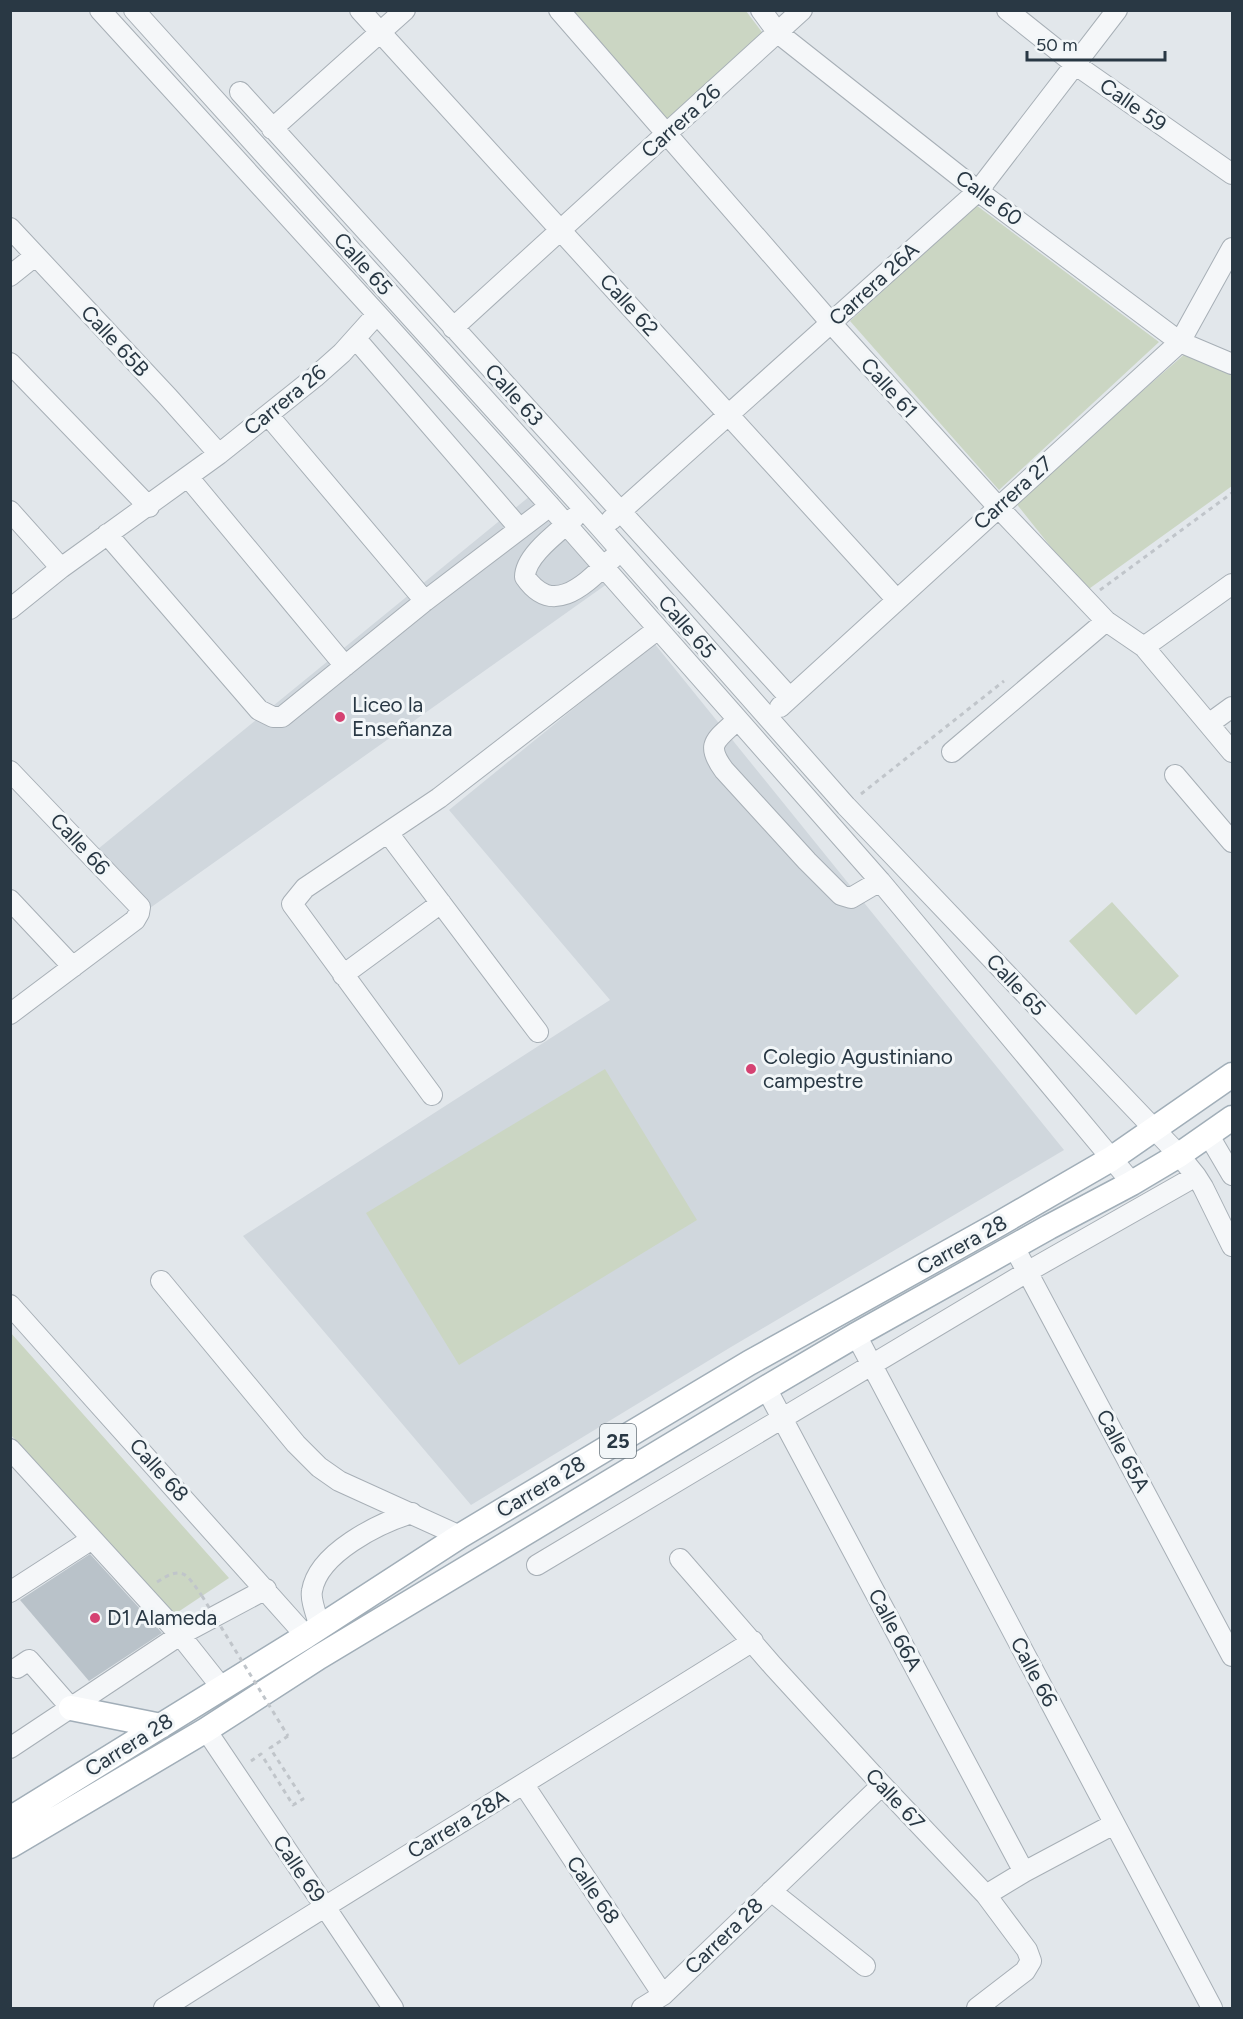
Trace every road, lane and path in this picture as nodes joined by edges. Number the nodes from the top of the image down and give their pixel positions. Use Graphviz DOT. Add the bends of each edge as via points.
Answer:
graph roads {
  1 [pos="100,10"];
  2 [pos="134,10"];
  3 [pos="360,10"];
  4 [pos="405,10"];
  5 [pos="559,10"];
  6 [pos="761,10"];
  7 [pos="802,10"];
  8 [pos="1007,10"];
  9 [pos="1117,10"];
  10 [pos="381,33"];
  11 [pos="778,33"];
  12 [pos="1076,65"];
  13 [pos="240,92"];
  14 [pos="272,129"];
  15 [pos="666,135"];
  16 [pos="1233,174"];
  17 [pos="978,191"];
  18 [pos="10,228"];
  19 [pos="561,231"];
  20 [pos="1233,248"];
  21 [pos="35,256"];
  22 [pos="10,276"];
  23 [pos="377,314"];
  24 [pos="831,323"];
  25 [pos="453,328"];
  26 [pos="356,339"];
  27 [pos="1180,342"];
  28 [pos="10,363"];
  29 [pos="1233,364"];
  30 [pos="268,415"];
  31 [pos="728,415"];
  32 [pos="219,454"];
  33 [pos="188,477"];
  34 [pos="1233,493"];
  35 [pos="148,507"];
  36 [pos="550,507"];
  37 [pos="998,507"];
  38 [pos="584,509"];
  39 [pos="10,511"];
  40 [pos="621,512"];
  41 [pos="566,525"];
  42 [pos="520,529"];
  43 [pos="601,529"];
  44 [pos="107,534"];
  45 [pos="621,551"];
  46 [pos="603,567"];
  47 [pos="61,568"];
  48 [pos="1233,584"];
  49 [pos="897,600"];
  50 [pos="425,602"];
  51 [pos="10,609"];
  52 [pos="1096,610"];
  53 [pos="658,629"];
  54 [pos="1144,648"];
  55 [pos="345,666"];
  56 [pos="1011,675"];
  57 [pos="790,698"];
  58 [pos="1233,706"];
  59 [pos="768,718"];
  60 [pos="737,720"];
  61 [pos="1210,723"];
  62 [pos="952,752"];
  63 [pos="1233,752"];
  64 [pos="10,771"];
  65 [pos="1175,776"];
  66 [pos="846,806"];
  67 [pos="388,833"];
  68 [pos="1233,842"];
  69 [pos="880,881"];
  70 [pos="10,900"];
  71 [pos="441,903"];
  72 [pos="73,967"];
  73 [pos="343,975"];
  74 [pos="10,1014"];
  75 [pos="538,1032"];
  76 [pos="1232,1075"];
  77 [pos="432,1095"];
  78 [pos="1232,1119"];
  79 [pos="1153,1130"];
  80 [pos="1208,1134"];
  81 [pos="1179,1155"];
  82 [pos="1111,1159"];
  83 [pos="1233,1175"];
  84 [pos="1196,1176"];
  85 [pos="1132,1183"];
  86 [pos="1014,1246"];
  87 [pos="1233,1246"];
  88 [pos="1027,1272"];
  89 [pos="161,1281"];
  90 [pos="10,1305"];
  91 [pos="856,1335"];
  92 [pos="872,1365"];
  93 [pos="766,1388"];
  94 [pos="783,1419"];
  95 [pos="10,1449"];
  96 [pos="412,1513"];
  97 [pos="460,1536"];
  98 [pos="92,1539"];
  99 [pos="680,1559"];
  100 [pos="537,1565"];
  101 [pos="266,1589"];
  102 [pos="10,1592"];
  103 [pos="141,1593"];
  104 [pos="313,1632"];
  105 [pos="180,1635"];
  106 [pos="753,1641"];
  107 [pos="1233,1656"];
  108 [pos="16,1668"];
  109 [pos="222,1688"];
  110 [pos="71,1708"];
  111 [pos="161,1726"];
  112 [pos="206,1730"];
  113 [pos="10,1749"];
  114 [pos="234,1773"];
  115 [pos="524,1785"];
  116 [pos="882,1785"];
  117 [pos="10,1819"];
  118 [pos="1114,1824"];
  119 [pos="10,1846"];
  120 [pos="1024,1872"];
  121 [pos="771,1891"];
  122 [pos="986,1895"];
  123 [pos="324,1906"];
  124 [pos="865,1966"];
  125 [pos="663,1995"];
  126 [pos="999,2001"];
  127 [pos="388,2007"];
  128 [pos="164,2008"];
  129 [pos="642,2008"];
  130 [pos="977,2008"];
  131 [pos="1212,2008"];
  1 -- 23 [label="street, Calle 65"];
  2 -- 38 [label="street, Calle 65"];
  3 -- 10 [label="street, Calle 62"];
  4 -- 10 [label="street"];
  5 -- 15 [label="street, Calle 61"];
  6 -- 11 [label="street, Calle 60"];
  7 -- 11 [label="street, Carrera 26"];
  8 -- 12 [label="street, Calle 59"];
  9 -- 12 [label="street, Carrera 26A"];
  10 -- 14 [label="street"];
  10 -- 19 [label="street, Calle 62"];
  11 -- 15 [label="street, Carrera 26"];
  11 -- 17 [label="street, Calle 60"];
  12 -- 16 [label="street, Calle 59"];
  12 -- 17 [label="street, Carrera 26A"];
  13 -- 14 [label="street, Calle 63"];
  14 -- 25 [label="street, Calle 63"];
  15 -- 19 [label="street, Carrera 26"];
  15 -- 24 [label="street, Calle 61"];
  17 -- 24 [label="street, Carrera 26A"];
  17 -- 27 [label="street, Calle 60"];
  18 -- 21 [label="street, Calle 65B"];
  19 -- 25 [label="street, Carrera 26"];
  19 -- 31 [label="street, Calle 62"];
  20 -- 27 [label="street, Carrera 27"];
  21 -- 22 [label="street"];
  21 -- 32 [label="street, Calle 65B"];
  23 -- 26 [label="street, Carrera 26"];
  23 -- 36 [label="street, Calle 65"];
  24 -- 31 [label="street, Carrera 26A"];
  24 -- 37 [label="street, Calle 61"];
  25 -- 40 [label="street, Calle 63"];
  26 -- 30 [label="street, Carrera 26"];
  26 -- 42 [label="street"];
  27 -- 29 [label="street, Calle 60"];
  27 -- 37 [label="street, Carrera 27"];
  28 -- 35 [label="street"];
  30 -- 32 [label="street, Carrera 26"];
  30 -- 50 [label="street"];
  31 -- 40 [label="street, Carrera 26A"];
  31 -- 49 [label="street, Calle 62"];
  32 -- 33 [label="street, Carrera 26"];
  33 -- 35 [label="street, Carrera 26"];
  33 -- 55 [label="street"];
  34 -- 52 [label="path"];
  35 -- 44 [label="street, Carrera 26"];
  36 -- 41 [label="street, Calle 65"];
  36 -- 42 [label="street"];
  37 -- 49 [label="street, Carrera 27"];
  37 -- 52 [label="street, Calle 61"];
  38 -- 41 [label="street"];
  38 -- 43 [label="street, Calle 65"];
  39 -- 47 [label="street"];
  40 -- 43 [label="street, Carrera 26A"];
  40 -- 57 [label="street, Calle 63"];
  41 -- 46 [label="street, Calle 65"];
  41 -- 46 [label="street" via="527,565 525,577 530,584 540,593 561,597"];
  42 -- 50 [label="street"];
  43 -- 45 [label="street, Calle 65"];
  44 -- 47 [label="street, Carrera 26"];
  44 -- 55 [label="street" via="260,710 282,717"];
  45 -- 46 [label="street"];
  45 -- 59 [label="street, Calle 65"];
  46 -- 53 [label="street, Calle 65"];
  47 -- 51 [label="street, Carrera 26"];
  48 -- 54 [label="street"];
  49 -- 57 [label="street, Carrera 27"];
  50 -- 55 [label="street"];
  52 -- 54 [label="street, Calle 61"];
  52 -- 62 [label="street"];
  53 -- 60 [label="street, Calle 65"];
  53 -- 67 [label="street"];
  54 -- 61 [label="street, Calle 61"];
  56 -- 66 [label="path"];
  57 -- 59 [label="street, Carrera 27"];
  58 -- 61 [label="street"];
  59 -- 66 [label="street, Calle 65"];
  60 -- 69 [label="street, Calle 65"];
  60 -- 69 [label="street" via="713,750 730,777 841,895 851,898"];
  61 -- 63 [label="street, Calle 61"];
  64 -- 72 [label="street, Calle 66" via="140,907 135,920"];
  65 -- 68 [label="street"];
  66 -- 79 [label="street, Calle 65"];
  67 -- 71 [label="street"];
  67 -- 73 [label="street" via="305,888 292,904"];
  69 -- 82 [label="street, Calle 65"];
  70 -- 72 [label="street"];
  71 -- 73 [label="street"];
  71 -- 75 [label="street"];
  72 -- 74 [label="street"];
  73 -- 77 [label="street"];
  76 -- 79 [label="main road, Carrera 28 / 25"];
  78 -- 80 [label="main road, Carrera 28 / 25"];
  79 -- 81 [label="street, Calle 65"];
  79 -- 82 [label="main road, Carrera 28 / 25"];
  80 -- 81 [label="main road, Carrera 28 / 25"];
  80 -- 83 [label="street"];
  81 -- 84 [label="street, Calle 65"];
  81 -- 85 [label="main road, Carrera 28 / 25"];
  82 -- 85 [label="street, Calle 65"];
  82 -- 97 [label="main road, Carrera 28 / 25" via="749,1363"];
  84 -- 87 [label="street, Calle 65"];
  84 -- 88 [label="street"];
  85 -- 86 [label="main road, Carrera 28 / 25"];
  86 -- 88 [label="street, Calle 65A"];
  86 -- 91 [label="main road, Carrera 28 / 25"];
  88 -- 92 [label="street"];
  88 -- 107 [label="street, Calle 65A"];
  89 -- 96 [label="street" via="319,1467"];
  90 -- 101 [label="street, Calle 68"];
  91 -- 92 [label="street, Calle 66"];
  91 -- 93 [label="main road, Carrera 28 / 25"];
  92 -- 94 [label="street"];
  92 -- 118 [label="street, Calle 66"];
  93 -- 94 [label="street, Calle 66A"];
  93 -- 112 [label="main road, Carrera 28 / 25" via="330,1650"];
  94 -- 100 [label="street"];
  94 -- 120 [label="street, Calle 66A"];
  95 -- 98 [label="street"];
  96 -- 97 [label="street"];
  96 -- 104 [label="street" via="363,1533 321,1571 311,1592"];
  97 -- 104 [label="main road, Carrera 28 / 25"];
  98 -- 102 [label="street"];
  98 -- 103 [label="street"];
  99 -- 106 [label="street, Calle 67"];
  101 -- 104 [label="street, Calle 68"];
  101 -- 105 [label="street"];
  103 -- 105 [label="street"];
  103 -- 114 [label="path, bridge" via="172,1572 188,1576 288,1736 270,1748 303,1799 293,1805 261,1754"];
  104 -- 109 [label="main road, Carrera 28 / 25"];
  105 -- 109 [label="street"];
  105 -- 110 [label="street"];
  106 -- 115 [label="street, Carrera 28A"];
  106 -- 116 [label="street, Calle 67"];
  108 -- 110 [label="street" via="29,1660"];
  109 -- 111 [label="main road, Carrera 28 / 25"];
  110 -- 111 [label="main road"];
  110 -- 113 [label="street"];
  111 -- 117 [label="main road, Carrera 28 / 25"];
  112 -- 114 [label="street, Calle 69"];
  112 -- 119 [label="main road, Carrera 28 / 25"];
  114 -- 123 [label="street, Calle 69"];
  115 -- 123 [label="street, Carrera 28A"];
  115 -- 125 [label="street, Calle 68"];
  116 -- 121 [label="street, Carrera 28"];
  116 -- 122 [label="street, Calle 67"];
  118 -- 120 [label="street"];
  118 -- 131 [label="street, Calle 66"];
  120 -- 122 [label="street"];
  121 -- 124 [label="street"];
  121 -- 125 [label="street, Carrera 28"];
  122 -- 126 [label="street, Calle 67" via="1031,1961"];
  123 -- 127 [label="street, Calle 69"];
  123 -- 128 [label="street, Carrera 28A"];
  125 -- 129 [label="street, Carrera 28"];
  126 -- 130 [label="street"];
}
